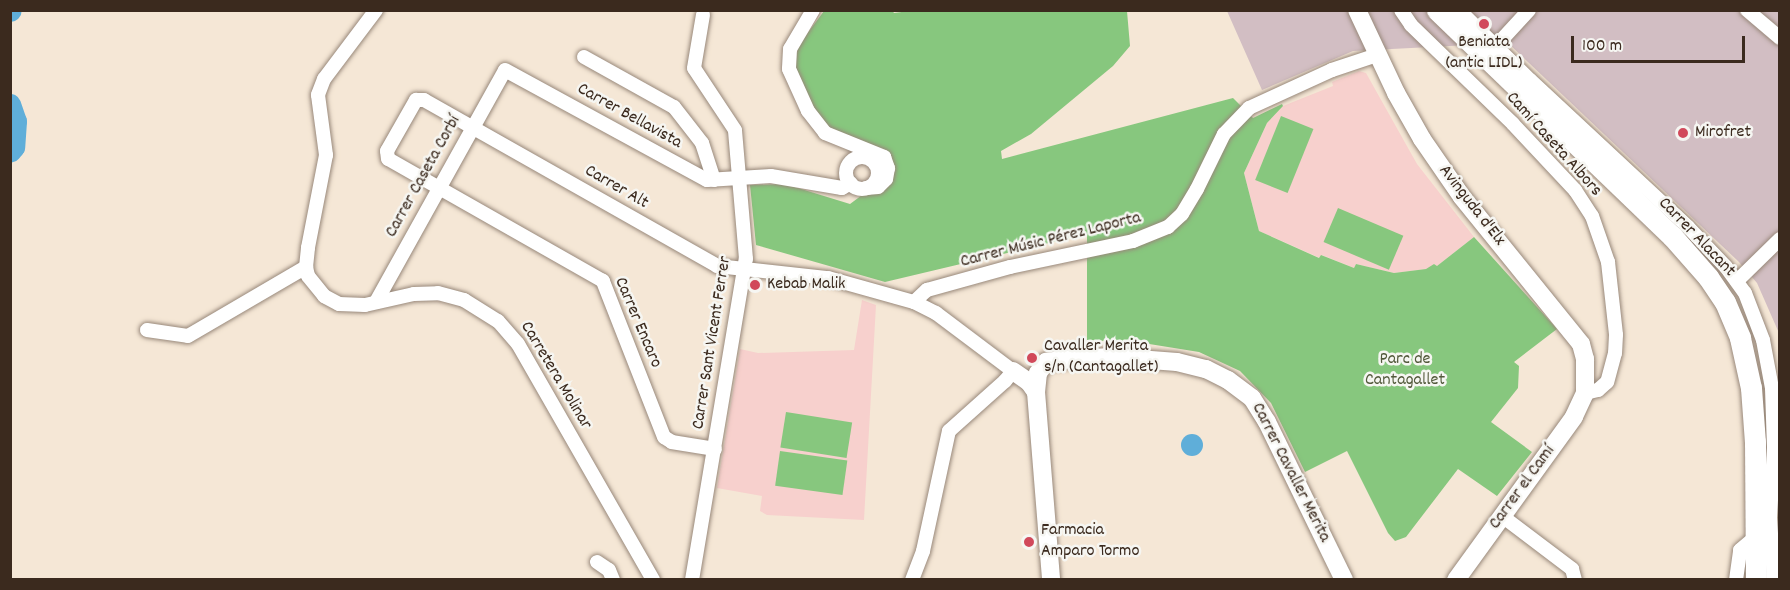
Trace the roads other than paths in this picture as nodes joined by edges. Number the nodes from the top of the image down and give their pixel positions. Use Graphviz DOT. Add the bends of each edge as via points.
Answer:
graph roads {
  1 [pos="376,10"];
  2 [pos="813,10"];
  3 [pos="1358,10"];
  4 [pos="1401,10"];
  5 [pos="1437,10"];
  6 [pos="1459,10"];
  7 [pos="1529,10"];
  8 [pos="1746,10"];
  9 [pos="703,15"];
  10 [pos="1779,38"];
  11 [pos="1495,47"];
  12 [pos="1377,55"];
  13 [pos="584,57"];
  14 [pos="505,70"];
  15 [pos="473,127"];
  16 [pos="739,178"];
  17 [pos="714,180"];
  18 [pos="851,183"];
  19 [pos="439,188"];
  20 [pos="866,188"];
  21 [pos="1779,239"];
  22 [pos="306,267"];
  23 [pos="745,269"];
  24 [pos="1737,281"];
  25 [pos="375,303"];
  26 [pos="914,303"];
  27 [pos="147,330"];
  28 [pos="1046,362"];
  29 [pos="1013,371"];
  30 [pos="1036,392"];
  31 [pos="1585,393"];
  32 [pos="714,449"];
  33 [pos="1502,516"];
  34 [pos="1768,535"];
  35 [pos="597,562"];
  36 [pos="613,579"];
  37 [pos="653,579"];
  38 [pos="693,579"];
  39 [pos="912,579"];
  40 [pos="1051,579"];
  41 [pos="1344,579"];
  42 [pos="1456,579"];
  43 [pos="1575,579"];
  44 [pos="1736,579"];
  45 [pos="1756,579"];
  46 [pos="1774,579"];
  1 -- 22 [label="street" via="324,79 318,95 326,155"];
  2 -- 20 [label="street" via="790,49 789,69 808,111 825,133 884,157 886,179 878,187"];
  3 -- 12 [label="street, Avinguda d'Elx"];
  4 -- 31 [label="street, Camí Caseta Albors" via="1418,32 1575,190 1592,216 1608,262 1616,344 1607,382 1598,390"];
  5 -- 34 [label="main road, Carrer Alacant" via="1672,236 1725,302 1740,338 1751,388"];
  6 -- 11 [label="street, Carrer Alacant"];
  7 -- 11 [label="street"];
  8 -- 10 [label="street"];
  9 -- 16 [label="street, Carrer Sant Vicent Ferrer" via="694,68 735,130"];
  11 -- 24 [label="street, Carrer Alacant" via="1688,227"];
  12 -- 26 [label="street, Carrer Músic Pérez Laporta" via="1332,70 1249,108 1228,129 1182,214 1168,227 1133,241 1010,267 927,290"];
  12 -- 31 [label="street, Avinguda d'Elx" via="1417,130 1449,179 1581,344 1587,366"];
  13 -- 17 [label="street" via="674,107 702,143"];
  14 -- 15 [label="street, Carrer Caseta Corbí"];
  14 -- 17 [label="street, Carrer Bellavista" via="707,180"];
  15 -- 19 [label="street, Carrer Caseta Corbí"];
  15 -- 19 [label="street, Carrer Alt" via="419,98 387,151 388,159"];
  15 -- 23 [label="street, Carrer Alt" via="717,266"];
  16 -- 17 [label="street, Carrer Bellavista"];
  16 -- 18 [label="street, Carrer Bellavista" via="771,176 842,188"];
  16 -- 23 [label="street, Carrer Sant Vicent Ferrer"];
  18 -- 20 [label="street"];
  18 -- 20 [label="street" via="848,165 856,158 867,158 876,164 878,173 875,182"];
  19 -- 25 [label="street, Carrer Caseta Corbí"];
  19 -- 32 [label="street, Carrer Encaro" via="603,281 664,437"];
  21 -- 24 [label="street"];
  22 -- 25 [label="street, Carretera Molinar" via="313,284 331,301 356,306"];
  22 -- 27 [label="street" via="189,336"];
  23 -- 26 [label="street, Carrer Alt" via="828,278"];
  23 -- 32 [label="street, Carrer Sant Vicent Ferrer"];
  24 -- 34 [label="street, Carrer Alacant" via="1758,323 1770,369 1774,427"];
  25 -- 37 [label="street, Carretera Molinar" via="438,293 464,300 498,321 518,344"];
  26 -- 29 [label="street, Carrer Alt" via="936,312"];
  28 -- 29 [label="street, Carrer Cavaller Merita"];
  28 -- 30 [label="street" via="1038,373"];
  28 -- 41 [label="street, Carrer Cavaller Merita" via="1112,357 1177,363 1212,371 1242,389 1267,422"];
  29 -- 30 [label="street"];
  29 -- 39 [label="street" via="949,431 927,532"];
  30 -- 40 [label="street"];
  31 -- 33 [label="street, Carrer el Camí" via="1574,417"];
  32 -- 38 [label="street, Carrer Sant Vicent Ferrer"];
  33 -- 42 [label="street, Carrer el Camí"];
  33 -- 43 [label="street" via="1572,569"];
  34 -- 44 [label="street" via="1740,550"];
  34 -- 45 [label="main road, Carrer Alacant"];
  34 -- 46 [label="street, Carrer Alacant"];
  35 -- 36 [label="street" via="609,570"];
}
